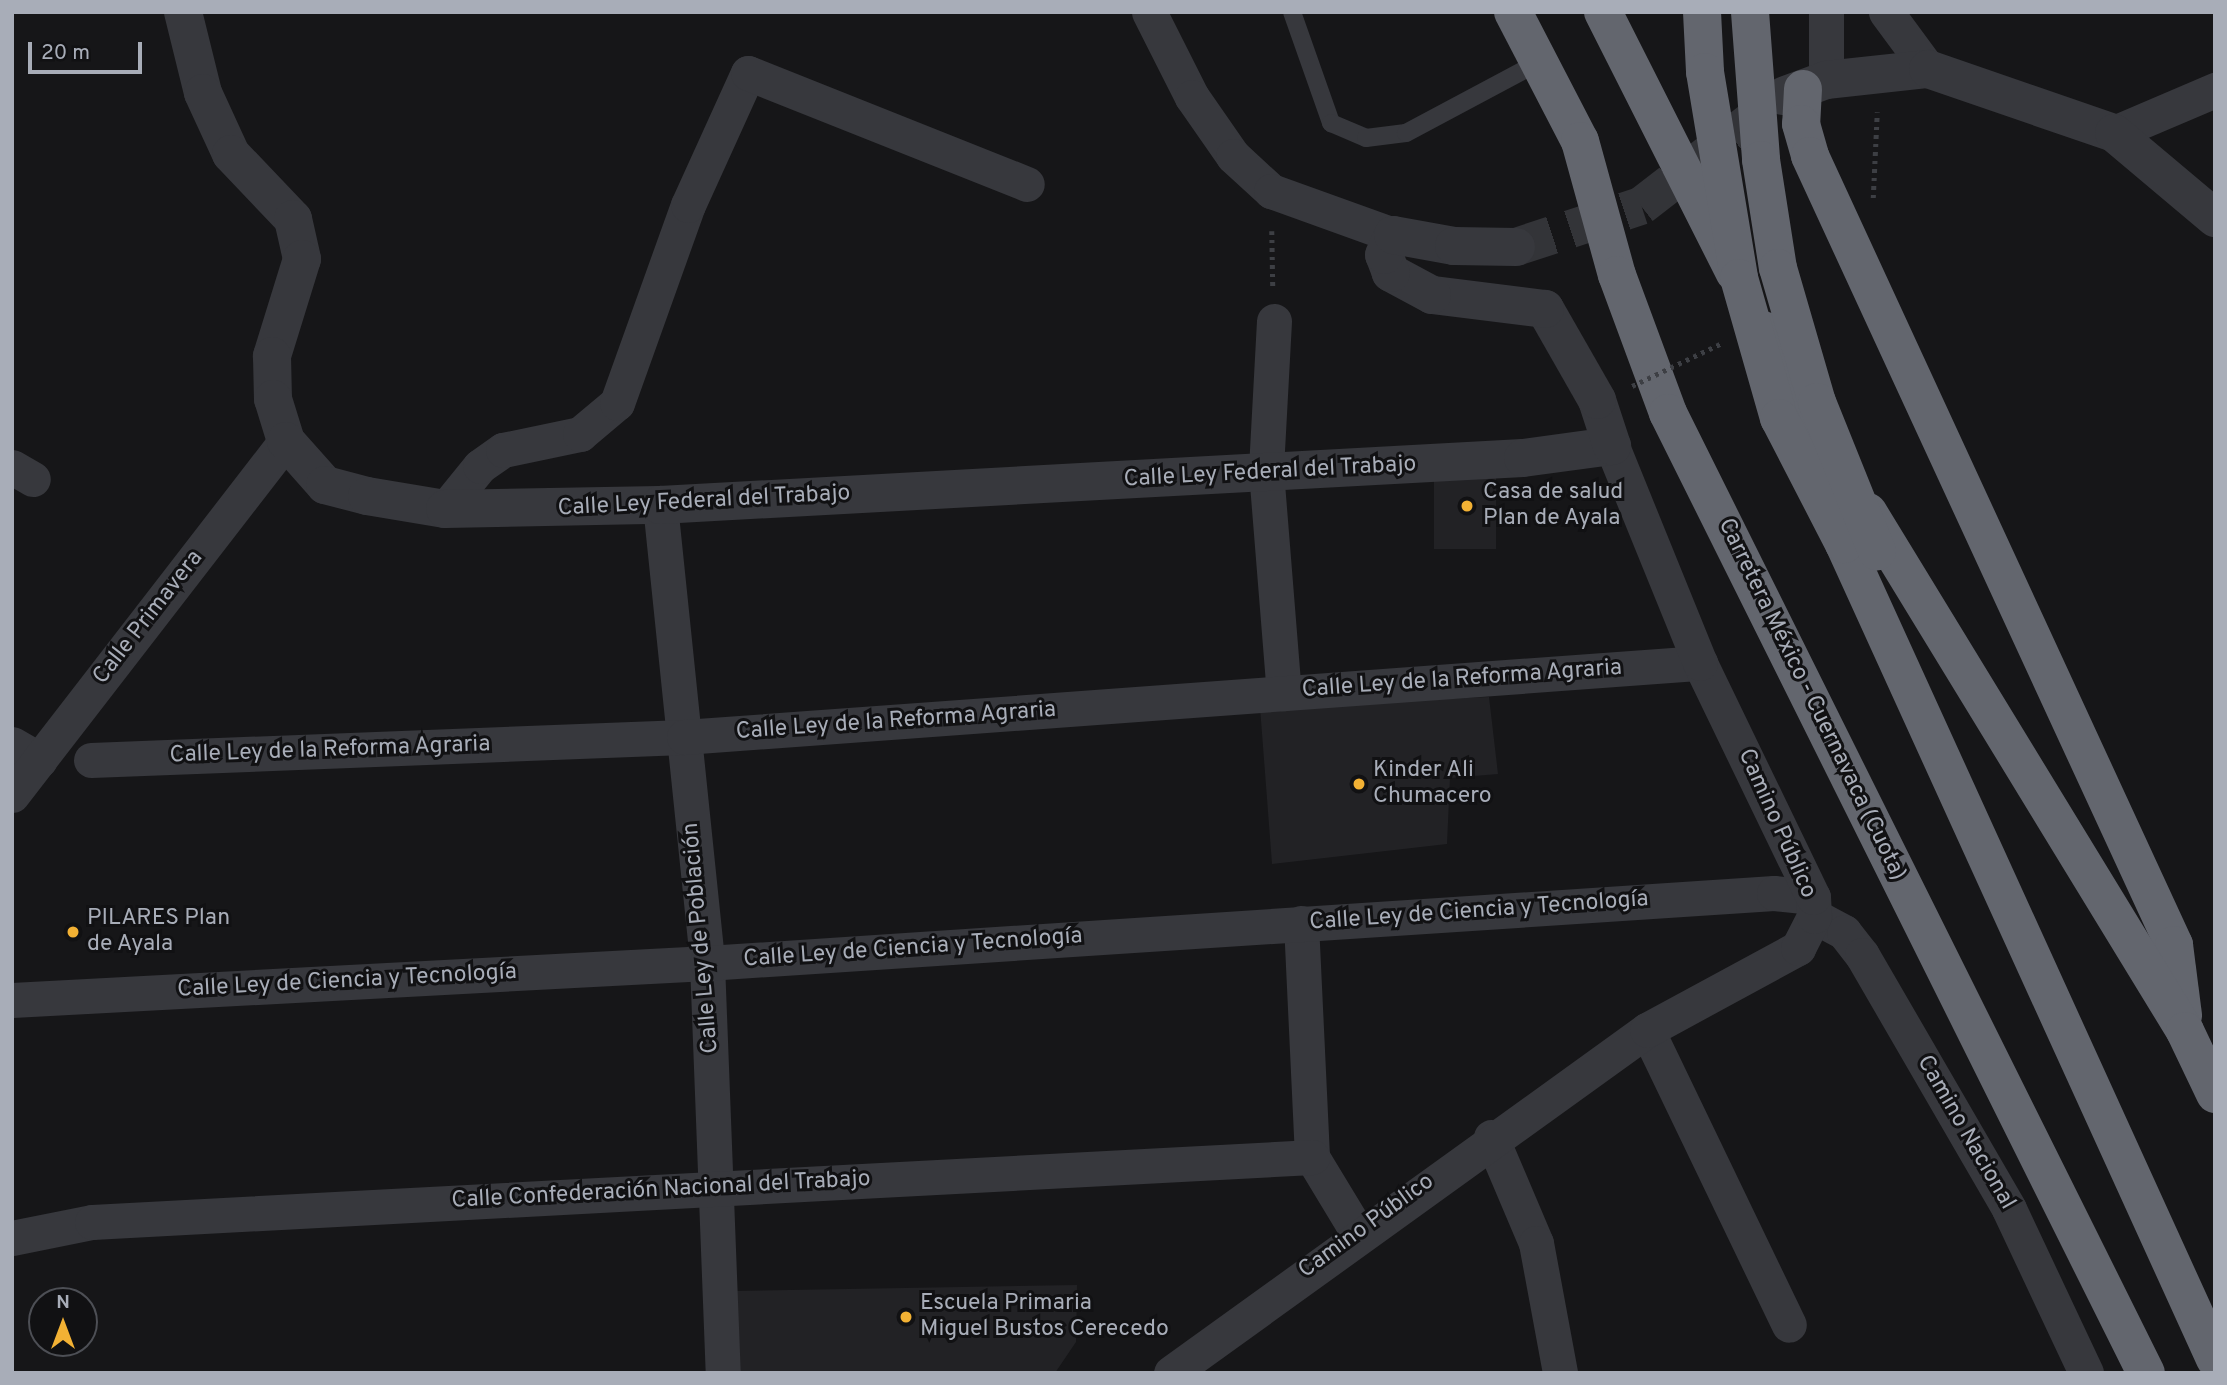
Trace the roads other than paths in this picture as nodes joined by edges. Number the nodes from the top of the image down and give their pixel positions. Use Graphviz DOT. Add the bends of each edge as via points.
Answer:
graph roads {
  1 [pos="183,12"];
  2 [pos="1149,12"];
  3 [pos="1292,12"];
  4 [pos="1513,12"];
  5 [pos="1603,12"];
  6 [pos="1702,12"];
  7 [pos="1750,12"];
  8 [pos="1826,12"];
  9 [pos="1886,12"];
  10 [pos="1539,62"];
  11 [pos="1928,69"];
  12 [pos="1804,88"];
  13 [pos="2215,90"];
  14 [pos="2114,133"];
  15 [pos="1027,184"];
  16 [pos="2215,218"];
  17 [pos="1393,234"];
  18 [pos="1516,247"];
  19 [pos="1274,321"];
  20 [pos="286,440"];
  21 [pos="1612,446"];
  22 [pos="1266,471"];
  23 [pos="660,505"];
  24 [pos="445,509"];
  25 [pos="1700,663"];
  26 [pos="1284,693"];
  27 [pos="684,737"];
  28 [pos="26,752"];
  29 [pos="91,760"];
  30 [pos="12,795"];
  31 [pos="1814,907"];
  32 [pos="1301,923"];
  33 [pos="707,963"];
  34 [pos="12,1000"];
  35 [pos="1647,1030"];
  36 [pos="2185,1031"];
  37 [pos="2215,1094"];
  38 [pos="1492,1137"];
  39 [pos="1311,1157"];
  40 [pos="718,1188"];
  41 [pos="1359,1233"];
  42 [pos="12,1238"];
  43 [pos="2215,1321"];
  44 [pos="1789,1325"];
  45 [pos="2215,1359"];
  46 [pos="723,1373"];
  47 [pos="1171,1373"];
  48 [pos="1560,1373"];
  49 [pos="2086,1373"];
  50 [pos="2146,1373"];
  1 -- 20 [label="street, Calle Ley Federal del Trabajo" via="203,93 231,154 293,219 302,259 272,356 273,399"];
  2 -- 17 [label="street" via="1192,97 1233,156 1270,191"];
  3 -- 10 [label="lane" via="1331,123 1366,138 1406,133"];
  4 -- 10 [label="highway, Carretera México - Cuernavaca (Cuota)"];
  5 -- 36 [label="highway" via="1796,394"];
  6 -- 45 [label="highway, bridge" via="1705,72 1739,278 1779,418 1987,851"];
  7 -- 43 [label="highway, bridge" via="1760,160 1778,268 1817,402 2066,991"];
  8 -- 12 [label="street"];
  9 -- 11 [label="street"];
  10 -- 50 [label="highway, Carretera México - Cuernavaca (Cuota)" via="1580,141 1617,275 1668,413"];
  11 -- 12 [label="street"];
  11 -- 14 [label="street"];
  12 -- 36 [label="highway" via="1801,124 1819,177 2174,945"];
  13 -- 14 [label="street"];
  14 -- 16 [label="street"];
  15 -- 24 [label="street" via="748,73 688,205 617,403 580,433 503,450 480,466"];
  17 -- 18 [label="street" via="1454,246"];
  17 -- 21 [label="street, Camino Público" via="1384,255 1391,273 1432,295 1545,309 1597,400"];
  19 -- 22 [label="street"];
  20 -- 24 [label="street, Calle Ley Federal del Trabajo" via="325,485"];
  20 -- 28 [label="street, Calle Primavera"];
  21 -- 22 [label="street, Calle Ley Federal del Trabajo" via="1523,458"];
  21 -- 25 [label="street, Camino Público"];
  22 -- 23 [label="street, Calle Ley Federal del Trabajo"];
  22 -- 26 [label="street"];
  23 -- 24 [label="street, Calle Ley Federal del Trabajo"];
  23 -- 27 [label="street, Calle Ley de Población"];
  25 -- 26 [label="street, Calle Ley de la Reforma Agraria"];
  25 -- 31 [label="street, Camino Público"];
  26 -- 27 [label="street, Calle Ley de la Reforma Agraria"];
  27 -- 29 [label="street, Calle Ley de la Reforma Agraria"];
  27 -- 33 [label="street, Calle Ley de Población"];
  28 -- 30 [label="street, Calle Primavera"];
  31 -- 32 [label="street, Calle Ley de Ciencia y Tecnología" via="1774,893"];
  31 -- 35 [label="street, Camino Público" via="1798,948"];
  31 -- 49 [label="street, Camino Nacional" via="1844,932 1862,955 2008,1209"];
  32 -- 33 [label="street, Calle Ley de Ciencia y Tecnología"];
  32 -- 39 [label="street"];
  33 -- 34 [label="street, Calle Ley de Ciencia y Tecnología"];
  33 -- 40 [label="street, Calle Ley de Población"];
  35 -- 38 [label="street, Camino Público"];
  35 -- 44 [label="street"];
  36 -- 37 [label="highway"];
  38 -- 41 [label="street, Camino Público"];
  38 -- 48 [label="street" via="1536,1243"];
  39 -- 40 [label="street, Calle Confederación Nacional del Trabajo"];
  39 -- 41 [label="street"];
  40 -- 42 [label="street, Calle Confederación Nacional del Trabajo" via="92,1222"];
  40 -- 46 [label="street, Calle Ley de Población"];
  41 -- 47 [label="street, Camino Público"];
}
